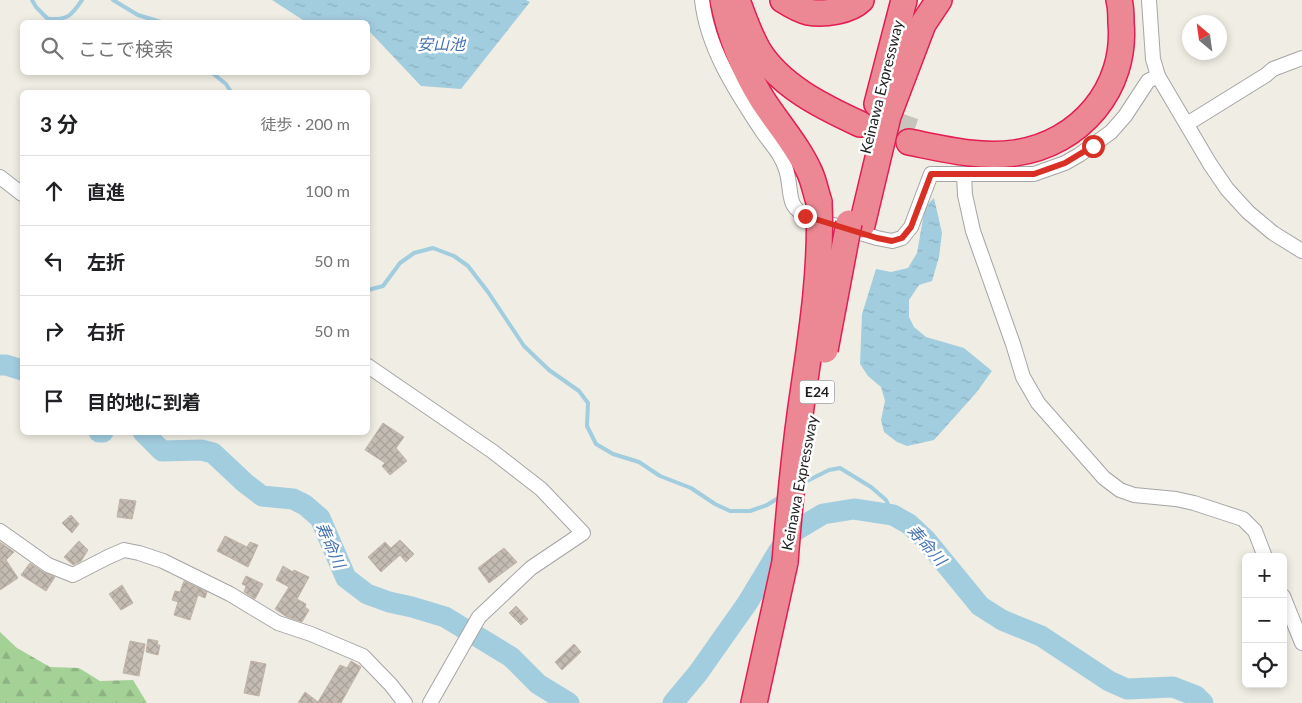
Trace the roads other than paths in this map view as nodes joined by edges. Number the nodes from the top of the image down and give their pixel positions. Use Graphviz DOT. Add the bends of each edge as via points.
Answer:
graph roads {
  1 [pos="702,0"];
  2 [pos="723,0"];
  3 [pos="737,0"];
  4 [pos="745,0"];
  5 [pos="783,0"];
  6 [pos="862,0"];
  7 [pos="904,0"];
  8 [pos="939,0"];
  9 [pos="1105,0"];
  10 [pos="1119,0"];
  11 [pos="1149,0"];
  12 [pos="1302,58"];
  13 [pos="1158,76"];
  14 [pos="1186,124"];
  15 [pos="964,175"];
  16 [pos="0,177"];
  17 [pos="20,192"];
  18 [pos="855,224"];
  19 [pos="1302,251"];
  20 [pos="370,367"];
  21 [pos="0,531"];
  22 [pos="1263,553"];
  23 [pos="785,562"];
  24 [pos="1284,598"];
  25 [pos="1302,644"];
  26 [pos="405,703"];
  27 [pos="430,703"];
  28 [pos="754,703"];
  1 -- 15 [label="street" via="715,48 750,114 779,154 789,179 790,199 805,216 892,241 902,238 911,227 931,174"];
  2 -- 23 [label="highway, bridge" via="733,42 763,100 810,173 819,202 820,255"];
  3 -- 4 [label="highway" via="759,51 780,76 831,111 862,118 809,86 785,67 763,40"];
  5 -- 6 [label="highway" via="808,12 820,13 838,11"];
  7 -- 18 [label="highway, Keinawa Expressway / E24" via="876,109"];
  8 -- 18 [label="highway" via="922,24 888,116"];
  9 -- 10 [label="highway" via="1112,28 1103,78 1079,112 1060,127 1012,145 912,137 980,154 1015,153 1063,136 1085,120 1104,97 1113,78 1122,51"];
  11 -- 13 [label="street" via="1153,59"];
  12 -- 14 [label="street" via="1274,69"];
  13 -- 14 [label="street"];
  13 -- 15 [label="street" via="1148,81 1111,132 1079,156 1034,174"];
  14 -- 19 [label="street" via="1227,189 1248,212"];
  15 -- 22 [label="street" via="973,231 1023,377 1038,403 1104,478 1120,490 1134,495 1194,503 1243,519 1255,531"];
  16 -- 17 [label="street"];
  18 -- 23 [label="highway, Keinawa Expressway / E24, bridge" via="837,286"];
  20 -- 27 [label="street" via="492,451 540,489 583,533 531,568 479,618"];
  21 -- 26 [label="street" via="48,565 73,575 124,550 163,561 230,594 278,624 363,656"];
  23 -- 28 [label="highway, Keinawa Expressway / E24"];
  24 -- 25 [label="street"];
}
